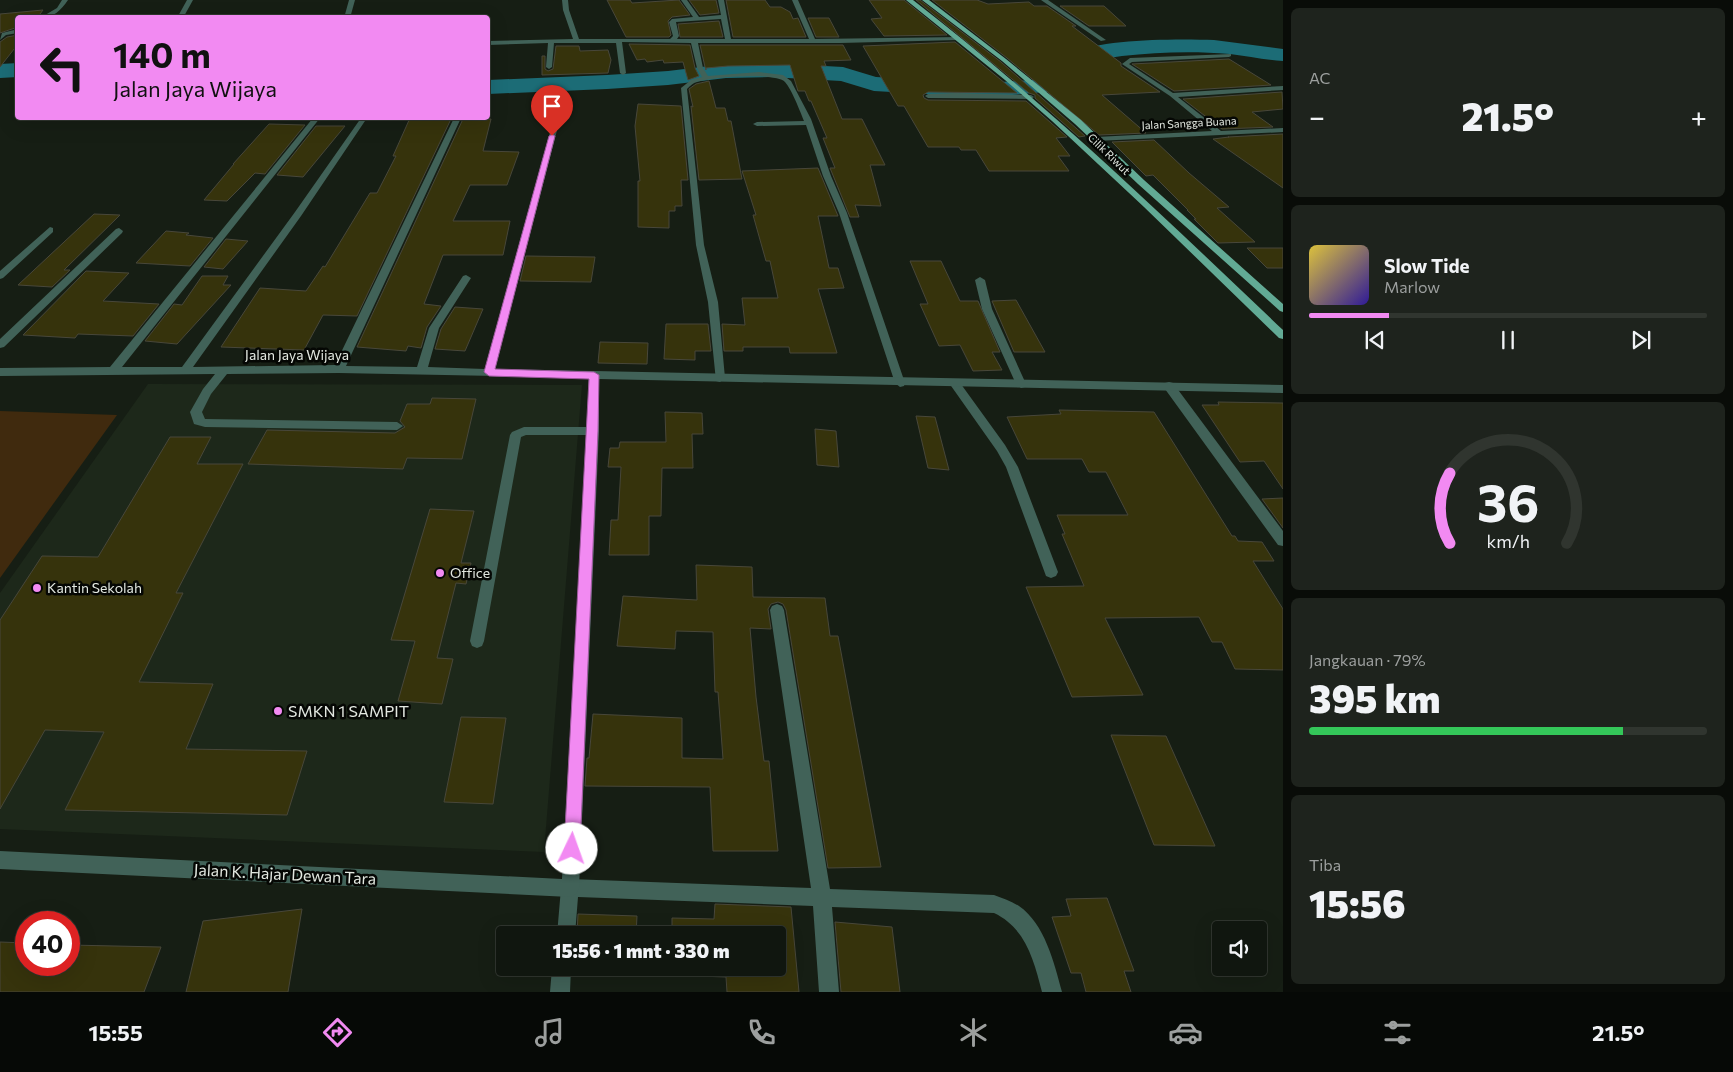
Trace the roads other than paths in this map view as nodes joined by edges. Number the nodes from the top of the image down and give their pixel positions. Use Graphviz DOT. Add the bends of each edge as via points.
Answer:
graph roads {
  1 [pos="65,0"];
  2 [pos="190,0"];
  3 [pos="352,0"];
  4 [pos="565,0"];
  5 [pos="684,0"];
  6 [pos="721,0"];
  7 [pos="795,0"];
  8 [pos="909,0"];
  9 [pos="925,0"];
  10 [pos="1044,0"];
  11 [pos="49,15"];
  12 [pos="182,15"];
  13 [pos="348,15"];
  14 [pos="724,17"];
  15 [pos="697,18"];
  16 [pos="15,32"];
  17 [pos="0,38"];
  18 [pos="958,38"];
  19 [pos="673,39"];
  20 [pos="694,40"];
  21 [pos="1103,40"];
  22 [pos="577,41"];
  23 [pos="728,41"];
  24 [pos="813,41"];
  25 [pos="490,42"];
  26 [pos="551,42"];
  27 [pos="619,42"];
  28 [pos="1230,55"];
  29 [pos="1004,60"];
  30 [pos="989,62"];
  31 [pos="549,68"];
  32 [pos="623,73"];
  33 [pos="705,77"];
  34 [pos="1283,88"];
  35 [pos="564,92"];
  36 [pos="1172,95"];
  37 [pos="928,96"];
  38 [pos="1029,96"];
  39 [pos="314,120"];
  40 [pos="363,120"];
  41 [pos="457,120"];
  42 [pos="808,123"];
  43 [pos="757,124"];
  44 [pos="1283,130"];
  45 [pos="1219,133"];
  46 [pos="1096,139"];
  47 [pos="1122,163"];
  48 [pos="1104,165"];
  49 [pos="50,230"];
  50 [pos="119,231"];
  51 [pos="0,276"];
  52 [pos="466,278"];
  53 [pos="980,280"];
  54 [pos="1283,309"];
  55 [pos="1283,336"];
  56 [pos="0,345"];
  57 [pos="186,369"];
  58 [pos="338,369"];
  59 [pos="224,370"];
  60 [pos="113,371"];
  61 [pos="0,372"];
  62 [pos="421,372"];
  63 [pos="489,372"];
  64 [pos="594,375"];
  65 [pos="720,378"];
  66 [pos="900,383"];
  67 [pos="954,383"];
  68 [pos="1022,384"];
  69 [pos="1169,386"];
  70 [pos="1283,389"];
  71 [pos="397,426"];
  72 [pos="593,431"];
  73 [pos="1283,541"];
  74 [pos="1051,572"];
  75 [pos="777,610"];
  76 [pos="477,641"];
  77 [pos="0,860"];
  78 [pos="570,888"];
  79 [pos="822,898"];
  80 [pos="567,926"];
  81 [pos="561,976"];
  82 [pos="560,992"];
  83 [pos="828,992"];
  84 [pos="1052,992"];
  1 -- 11 [label="street"];
  2 -- 12 [label="street"];
  3 -- 13 [label="street"];
  4 -- 22 [label="street"];
  5 -- 15 [label="street"];
  6 -- 14 [label="street"];
  7 -- 24 [label="street"];
  8 -- 18 [label="main road, Cilik Riwut"];
  9 -- 29 [label="main road, Cilik Riwut"];
  10 -- 21 [label="street"];
  14 -- 15 [label="street"];
  14 -- 23 [label="street"];
  15 -- 19 [label="street" via="674,20 676,36"];
  16 -- 17 [label="street"];
  18 -- 24 [label="street"];
  18 -- 30 [label="main road, Cilik Riwut"];
  19 -- 20 [label="street"];
  19 -- 27 [label="street"];
  20 -- 23 [label="street"];
  20 -- 33 [label="street"];
  22 -- 26 [label="street"];
  22 -- 27 [label="street"];
  23 -- 24 [label="street"];
  25 -- 26 [label="street"];
  26 -- 31 [label="street"];
  27 -- 32 [label="street"];
  28 -- 36 [label="street" via="1127,61 1126,66"];
  29 -- 30 [label="main road"];
  29 -- 46 [label="main road, Cilik Riwut"];
  30 -- 38 [label="main road, Cilik Riwut"];
  33 -- 42 [label="street" via="781,76 788,81"];
  33 -- 65 [label="street" via="684,88 700,245 713,302"];
  34 -- 36 [label="street"];
  35 -- 63 [label="street"];
  36 -- 45 [label="street"];
  37 -- 38 [label="street"];
  38 -- 48 [label="main road, Cilik Riwut"];
  39 -- 60 [label="street"];
  40 -- 57 [label="street"];
  41 -- 58 [label="street"];
  42 -- 43 [label="street"];
  42 -- 66 [label="street" via="843,213"];
  44 -- 45 [label="street, Jalan Sangga Buana"];
  45 -- 46 [label="street, Jalan Sangga Buana"];
  46 -- 47 [label="main road, Cilik Riwut"];
  47 -- 48 [label="main road"];
  47 -- 54 [label="main road, Cilik Riwut"];
  48 -- 55 [label="main road, Cilik Riwut"];
  49 -- 51 [label="street"];
  50 -- 56 [label="street"];
  52 -- 62 [label="street" via="434,328"];
  53 -- 68 [label="street" via="990,317"];
  57 -- 59 [label="street, Jalan Jaya Wijaya"];
  57 -- 60 [label="street, Jalan Jaya Wijaya"];
  58 -- 59 [label="street, Jalan Jaya Wijaya"];
  58 -- 62 [label="street, Jalan Jaya Wijaya"];
  59 -- 71 [label="street" via="196,412 198,421"];
  60 -- 61 [label="street, Jalan Jaya Wijaya"];
  62 -- 63 [label="street, Jalan Jaya Wijaya"];
  63 -- 64 [label="street, Jalan Jaya Wijaya"];
  64 -- 65 [label="street, Jalan Jaya Wijaya"];
  64 -- 72 [label="street"];
  65 -- 66 [label="street, Jalan Jaya Wijaya"];
  66 -- 67 [label="street, Jalan Jaya Wijaya"];
  67 -- 68 [label="street, Jalan Jaya Wijaya"];
  67 -- 74 [label="street" via="1012,467"];
  68 -- 69 [label="street, Jalan Jaya Wijaya"];
  69 -- 70 [label="street, Jalan Jaya Wijaya"];
  69 -- 73 [label="street"];
  72 -- 76 [label="street" via="524,431 515,438"];
  72 -- 78 [label="street"];
  75 -- 79 [label="street"];
  77 -- 78 [label="street, Jalan K. Hajar Dewan Tara"];
  78 -- 79 [label="street, Jalan K. Hajar Dewan Tara"];
  78 -- 80 [label="street"];
  79 -- 83 [label="street"];
  79 -- 84 [label="street, Jalan K. Hajar Dewan Tara" via="994,904 1017,916 1030,933"];
  81 -- 82 [label="street"];
}
